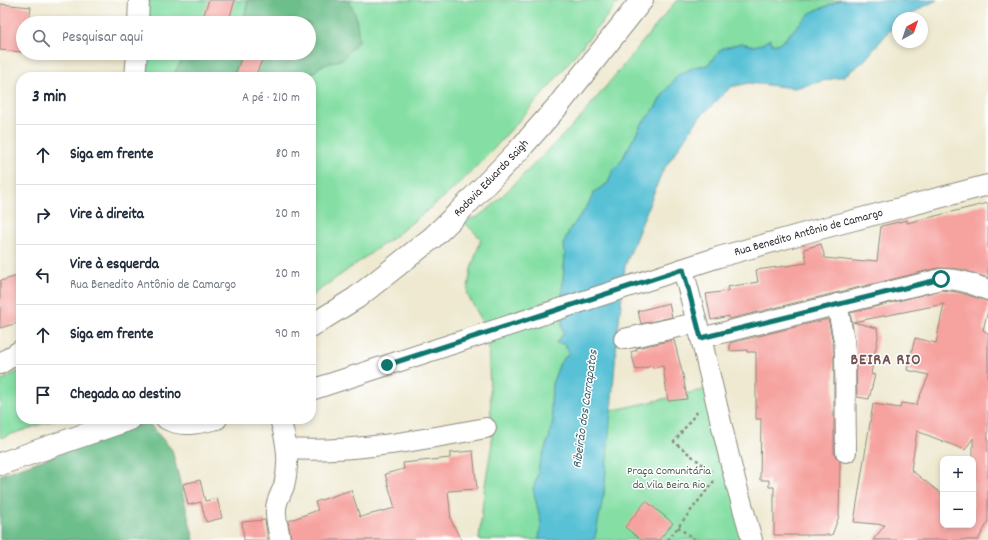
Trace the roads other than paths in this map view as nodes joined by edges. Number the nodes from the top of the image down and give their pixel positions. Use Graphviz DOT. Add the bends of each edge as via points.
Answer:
graph roads {
  1 [pos="139,0"];
  2 [pos="642,0"];
  3 [pos="138,16"];
  4 [pos="137,60"];
  5 [pos="136,72"];
  6 [pos="988,185"];
  7 [pos="683,269"];
  8 [pos="988,290"];
  9 [pos="837,304"];
  10 [pos="316,323"];
  11 [pos="699,330"];
  12 [pos="624,339"];
  13 [pos="16,353"];
  14 [pos="0,364"];
  15 [pos="316,388"];
  16 [pos="116,424"];
  17 [pos="178,424"];
  18 [pos="190,424"];
  19 [pos="281,424"];
  20 [pos="486,428"];
  21 [pos="287,449"];
  22 [pos="846,452"];
  23 [pos="0,464"];
  24 [pos="280,540"];
  25 [pos="752,540"];
  1 -- 3 [label="street"];
  2 -- 10 [label="highway, Rodovia Eduardo Saigh" via="557,107 457,214 432,238 362,294"];
  4 -- 5 [label="street"];
  6 -- 7 [label="street, Rua Benedito Antônio de Camargo" via="816,230"];
  7 -- 11 [label="street"];
  7 -- 15 [label="street, Rua Benedito Antônio de Camargo"];
  8 -- 9 [label="street" via="962,281 941,279"];
  9 -- 11 [label="street"];
  9 -- 22 [label="street" via="845,354"];
  11 -- 12 [label="street"];
  11 -- 25 [label="street"];
  13 -- 14 [label="street"];
  16 -- 23 [label="highway"];
  17 -- 18 [label="street"];
  19 -- 21 [label="street"];
  20 -- 21 [label="street" via="424,439 336,449"];
  21 -- 24 [label="street" via="287,469 276,510"];
}
